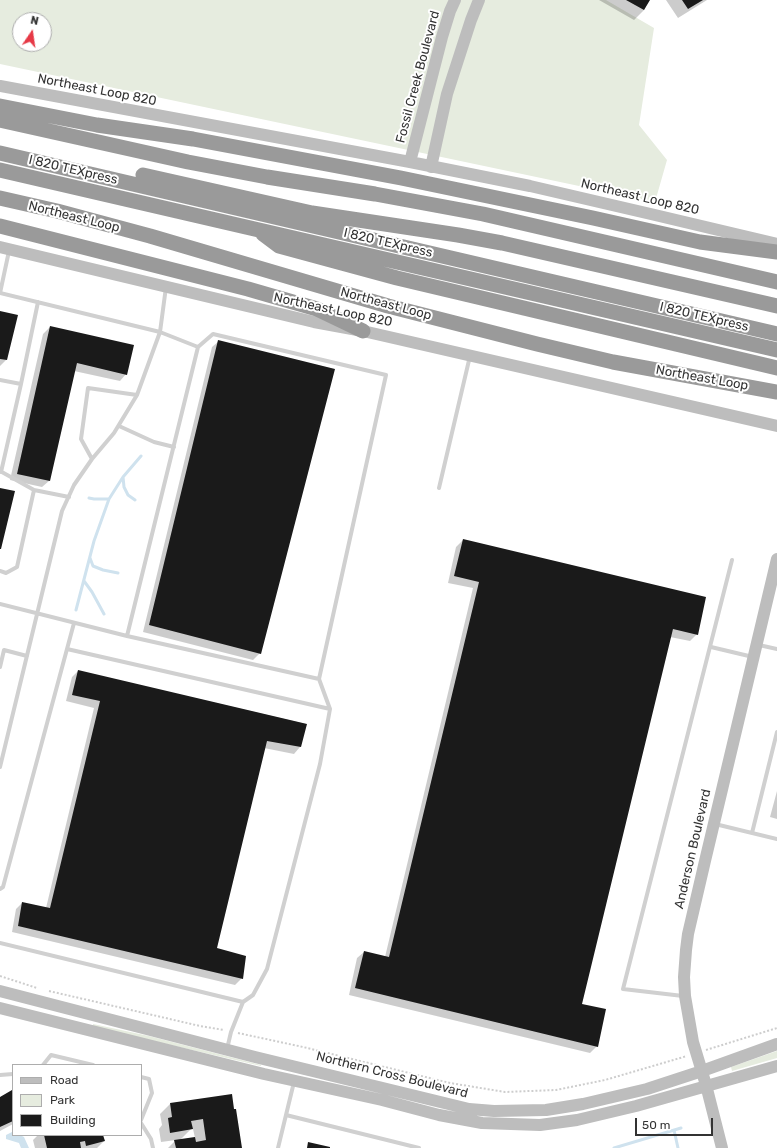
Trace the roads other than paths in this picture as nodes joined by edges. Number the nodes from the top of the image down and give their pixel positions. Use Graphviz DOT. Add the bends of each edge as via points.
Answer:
graph roads {
  1 [pos="455,0"];
  2 [pos="479,0"];
  3 [pos="434,66"];
  4 [pos="455,70"];
  5 [pos="0,86"];
  6 [pos="0,106"];
  7 [pos="0,120"];
  8 [pos="0,153"];
  9 [pos="22,158"];
  10 [pos="410,162"];
  11 [pos="431,167"];
  12 [pos="0,170"];
  13 [pos="0,198"];
  14 [pos="0,226"];
  15 [pos="255,229"];
  16 [pos="777,244"];
  17 [pos="5,248"];
  18 [pos="777,252"];
  19 [pos="777,282"];
  20 [pos="166,287"];
  21 [pos="0,293"];
  22 [pos="38,302"];
  23 [pos="777,306"];
  24 [pos="363,331"];
  25 [pos="160,332"];
  26 [pos="777,334"];
  27 [pos="198,347"];
  28 [pos="777,350"];
  29 [pos="470,355"];
  30 [pos="772,367"];
  31 [pos="0,380"];
  32 [pos="21,384"];
  33 [pos="777,392"];
  34 [pos="137,395"];
  35 [pos="119,426"];
  36 [pos="777,426"];
  37 [pos="174,447"];
  38 [pos="92,459"];
  39 [pos="1,471"];
  40 [pos="439,488"];
  41 [pos="34,490"];
  42 [pos="69,496"];
  43 [pos="777,559"];
  44 [pos="732,560"];
  45 [pos="0,571"];
  46 [pos="0,604"];
  47 [pos="37,614"];
  48 [pos="74,623"];
  49 [pos="128,636"];
  50 [pos="757,644"];
  51 [pos="711,647"];
  52 [pos="67,649"];
  53 [pos="777,649"];
  54 [pos="27,656"];
  55 [pos="754,657"];
  56 [pos="0,667"];
  57 [pos="319,679"];
  58 [pos="330,709"];
  59 [pos="777,732"];
  60 [pos="0,767"];
  61 [pos="714,824"];
  62 [pos="752,833"];
  63 [pos="777,839"];
  64 [pos="0,889"];
  65 [pos="0,943"];
  66 [pos="0,991"];
  67 [pos="685,996"];
  68 [pos="242,1002"];
  69 [pos="0,1008"];
  70 [pos="777,1044"];
  71 [pos="227,1050"];
  72 [pos="44,1064"];
  73 [pos="89,1064"];
  74 [pos="777,1066"];
  75 [pos="702,1071"];
  76 [pos="12,1074"];
  77 [pos="0,1075"];
  78 [pos="142,1077"];
  79 [pos="294,1081"];
  80 [pos="706,1085"];
  81 [pos="286,1115"];
  82 [pos="142,1118"];
  83 [pos="142,1125"];
  84 [pos="153,1148"];
  85 [pos="278,1148"];
  86 [pos="419,1148"];
  87 [pos="722,1148"];
  1 -- 3 [label="street, Fossil Creek Boulevard"];
  2 -- 4 [label="street"];
  3 -- 4 [label="street"];
  3 -- 10 [label="street, Fossil Creek Boulevard"];
  4 -- 11 [label="street" via="447,94"];
  5 -- 10 [label="street, Northeast Loop 820"];
  6 -- 18 [label="highway" via="401,178 700,242"];
  7 -- 19 [label="highway" via="188,162 483,214"];
  8 -- 9 [label="highway, I 820 TEXpress"];
  9 -- 23 [label="highway" via="43,153 312,213 502,243"];
  9 -- 26 [label="highway, I 820 TEXpress"];
  10 -- 11 [label="street, Northeast Loop 820"];
  11 -- 16 [label="street, Northeast Loop 820" via="530,186"];
  12 -- 15 [label="highway, I 820 TEXpress"];
  13 -- 33 [label="highway, Northeast Loop" via="150,236 388,306 537,344 655,370"];
  14 -- 24 [label="highway" via="248,289 317,310"];
  15 -- 28 [label="highway, I 820 TEXpress"];
  15 -- 30 [label="highway" via="279,246 397,278"];
  17 -- 20 [label="street, Northeast Loop 820"];
  17 -- 21 [label="lane"];
  20 -- 24 [label="street, Northeast Loop 820"];
  20 -- 25 [label="lane"];
  21 -- 22 [label="lane"];
  22 -- 25 [label="lane"];
  22 -- 32 [label="lane"];
  24 -- 29 [label="street, Northeast Loop 820"];
  25 -- 27 [label="lane"];
  25 -- 34 [label="lane"];
  27 -- 37 [label="lane"];
  27 -- 57 [label="lane" via="213,334 386,375"];
  29 -- 36 [label="street, Northeast Loop 820"];
  29 -- 40 [label="lane"];
  31 -- 32 [label="lane"];
  32 -- 39 [label="lane"];
  34 -- 35 [label="lane"];
  34 -- 38 [label="lane" via="88,388 81,439"];
  35 -- 37 [label="lane" via="154,442"];
  35 -- 38 [label="lane"];
  37 -- 49 [label="lane"];
  38 -- 42 [label="lane"];
  39 -- 41 [label="lane"];
  41 -- 42 [label="lane"];
  41 -- 45 [label="lane" via="17,567 6,573"];
  42 -- 47 [label="lane" via="62,511"];
  43 -- 50 [label="street, Anderson Boulevard"];
  44 -- 51 [label="lane"];
  46 -- 47 [label="lane"];
  47 -- 48 [label="lane"];
  47 -- 54 [label="lane"];
  48 -- 49 [label="lane"];
  48 -- 52 [label="lane"];
  49 -- 57 [label="lane"];
  50 -- 53 [label="lane"];
  50 -- 55 [label="street, Anderson Boulevard"];
  51 -- 55 [label="lane"];
  51 -- 67 [label="lane" via="623,989"];
  52 -- 58 [label="lane"];
  52 -- 64 [label="lane"];
  54 -- 56 [label="lane" via="4,650"];
  54 -- 60 [label="lane"];
  55 -- 61 [label="street, Anderson Boulevard"];
  57 -- 58 [label="lane"];
  58 -- 68 [label="lane" via="320,764 267,969 253,995"];
  59 -- 62 [label="lane"];
  61 -- 62 [label="lane"];
  61 -- 67 [label="street, Anderson Boulevard" via="688,934"];
  62 -- 63 [label="lane"];
  65 -- 68 [label="lane"];
  66 -- 71 [label="street, Northern Cross Boulevard"];
  67 -- 75 [label="street, Anderson Boulevard" via="693,1042"];
  68 -- 71 [label="lane"];
  69 -- 79 [label="street, Northern Cross Boulevard"];
  70 -- 75 [label="street, Northern Cross Boulevard"];
  71 -- 75 [label="street, Northern Cross Boulevard" via="462,1107 494,1111 546,1110 583,1104 647,1089"];
  72 -- 73 [label="lane" via="51,1055"];
  74 -- 80 [label="street, Northern Cross Boulevard"];
  75 -- 80 [label="street, Anderson Boulevard"];
  76 -- 77 [label="lane"];
  78 -- 82 [label="lane" via="149,1079 152,1093"];
  79 -- 80 [label="street, Northern Cross Boulevard" via="475,1122 540,1125 577,1120 636,1106"];
  79 -- 81 [label="lane"];
  80 -- 87 [label="street, Anderson Boulevard"];
  81 -- 85 [label="lane"];
  81 -- 86 [label="lane"];
  83 -- 84 [label="lane" via="151,1139"];
}
